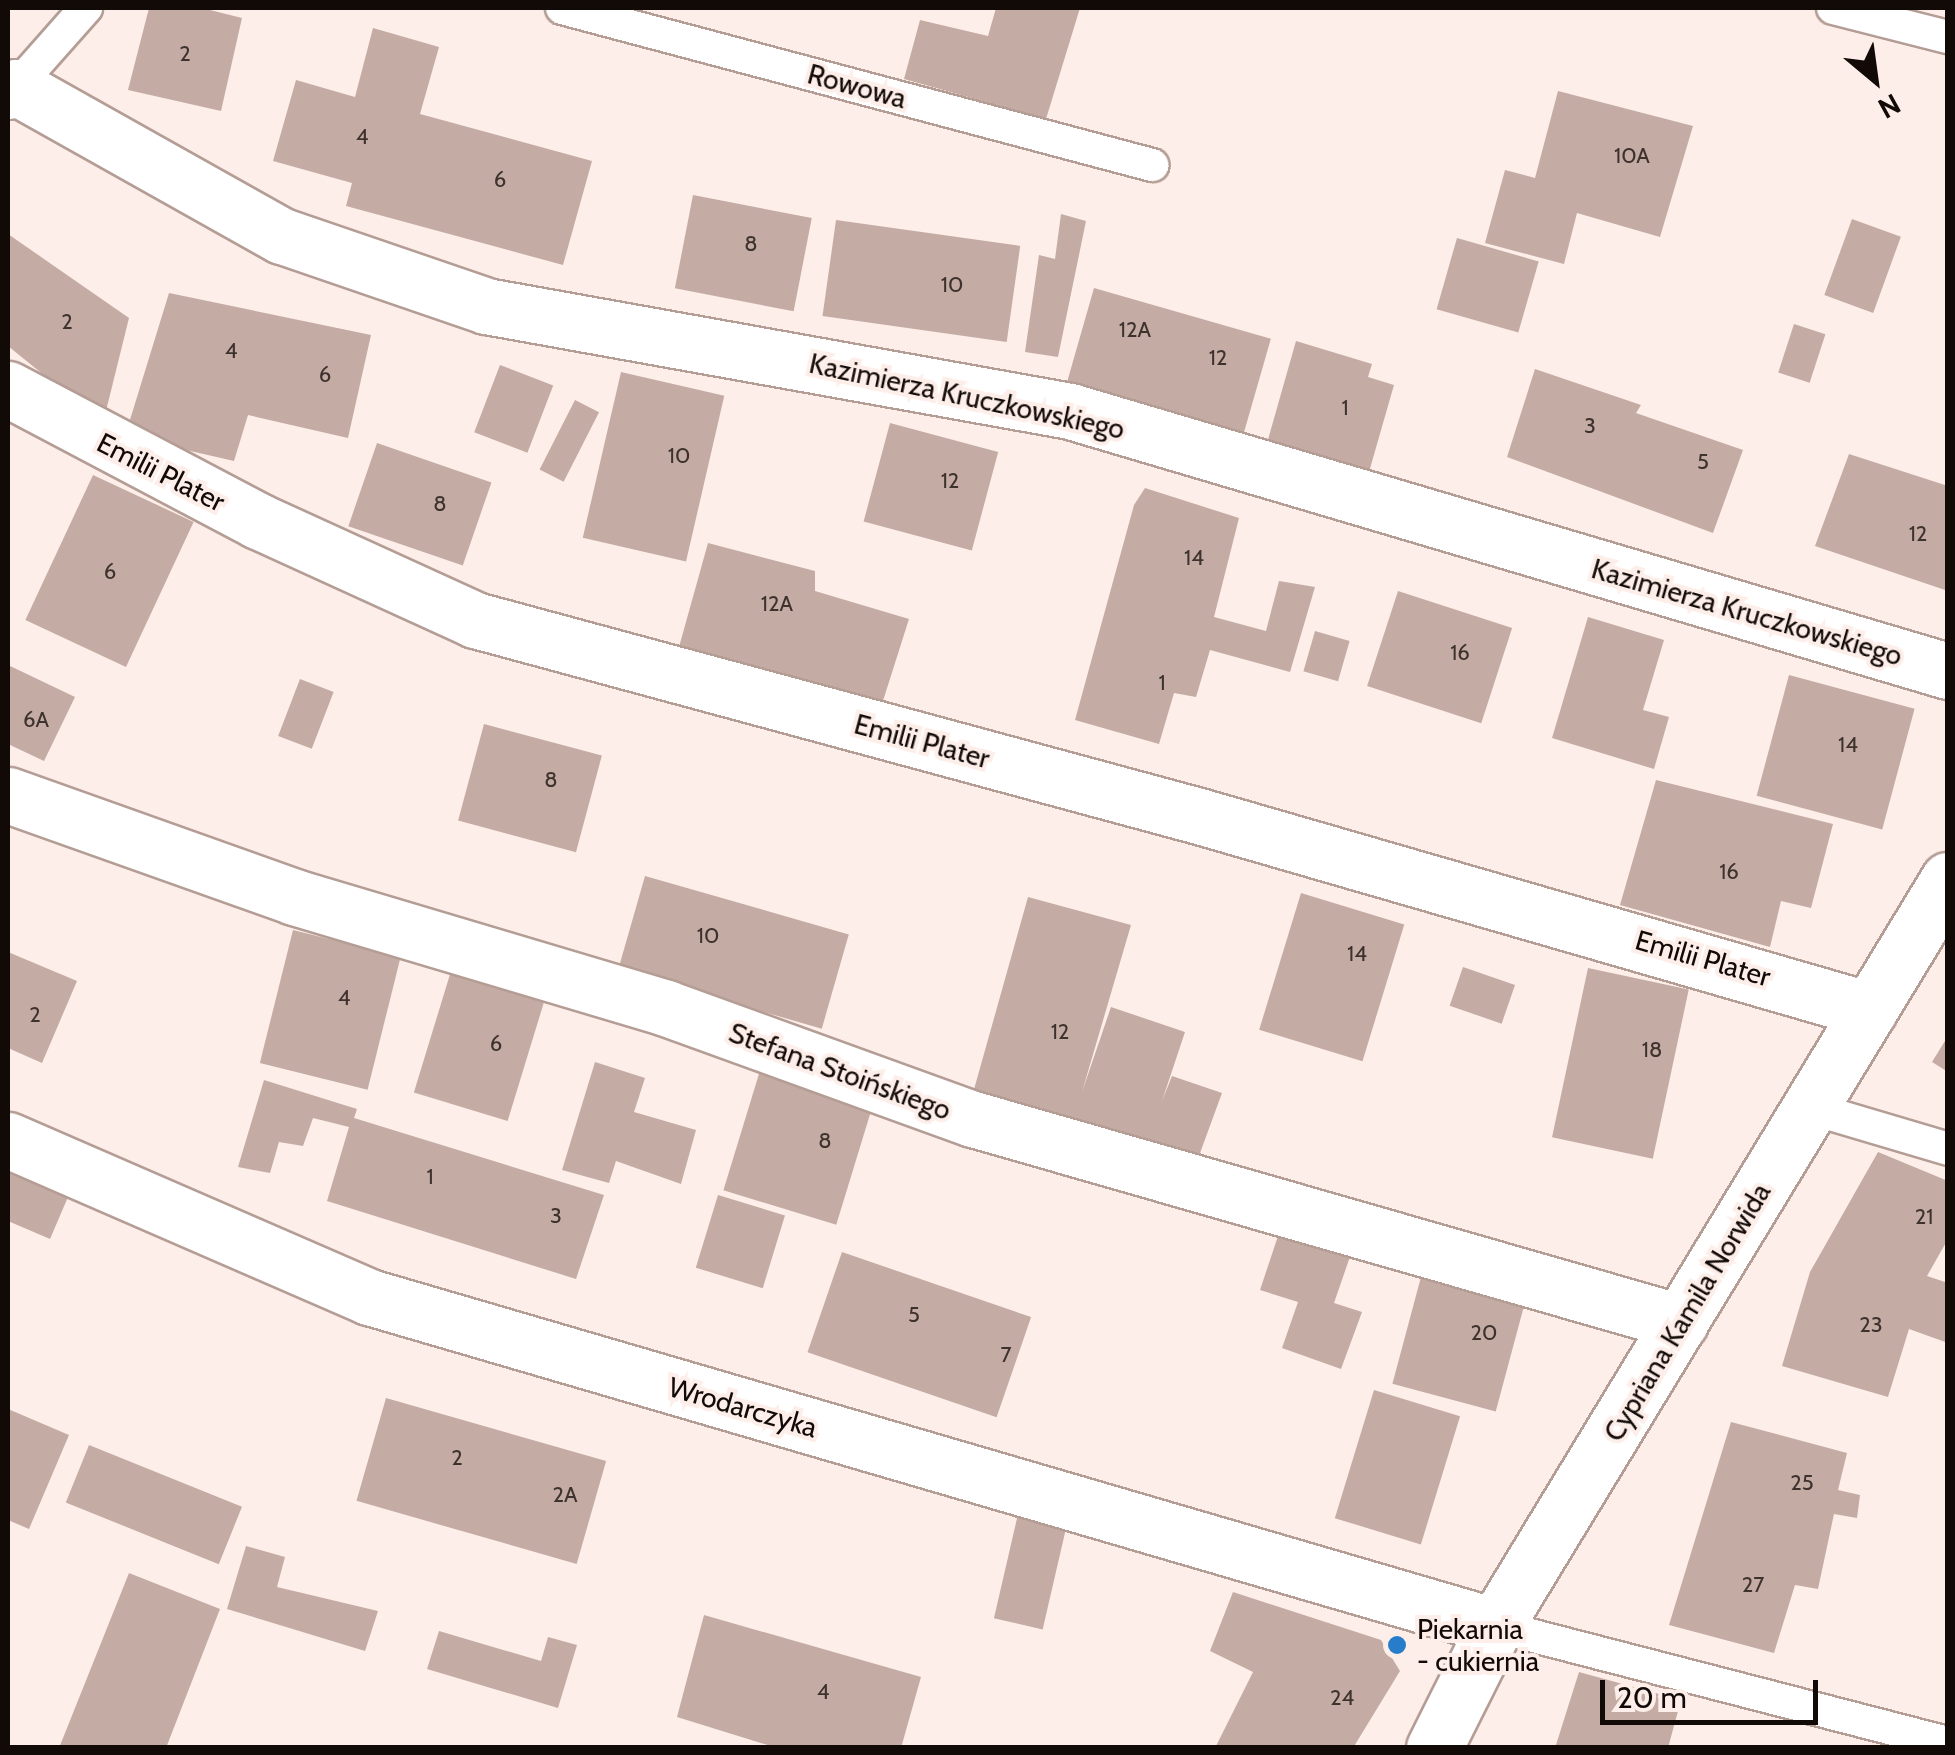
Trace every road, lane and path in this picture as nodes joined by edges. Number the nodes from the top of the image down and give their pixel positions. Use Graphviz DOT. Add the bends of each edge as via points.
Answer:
graph roads {
  1 [pos="86,8"];
  2 [pos="562,8"];
  3 [pos="1833,8"];
  4 [pos="1948,37"];
  5 [pos="12,89"];
  6 [pos="1152,165"];
  7 [pos="8,389"];
  8 [pos="1948,671"];
  9 [pos="8,796"];
  10 [pos="1948,880"];
  11 [pos="1870,1010"];
  12 [pos="1810,1108"];
  13 [pos="8,1140"];
  14 [pos="1948,1149"];
  15 [pos="1680,1322"];
  16 [pos="1495,1626"];
  17 [pos="1948,1743"];
  18 [pos="1434,1748"];
  1 -- 5 [label="lane"];
  2 -- 6 [label="lane, Rowowa"];
  3 -- 4 [label="lane"];
  5 -- 8 [label="street, Kazimierza Kruczkowskiego" via="282,236 486,306 1070,412"];
  7 -- 11 [label="street, Emilii Plater" via="241,513 475,620 1199,816"];
  9 -- 15 [label="street, Stefana Stoińskiego" via="294,896 666,1008 973,1118"];
  10 -- 11 [label="street, Cypriana Kamila Norwida"];
  11 -- 12 [label="street, Cypriana Kamila Norwida"];
  12 -- 14 [label="lane"];
  12 -- 15 [label="street, Cypriana Kamila Norwida"];
  13 -- 16 [label="street, Wrodarczyka" via="369,1298"];
  15 -- 16 [label="street, Cypriana Kamila Norwida"];
  16 -- 17 [label="lane"];
  16 -- 18 [label="street, Cypriana Kamila Norwida"];
}
